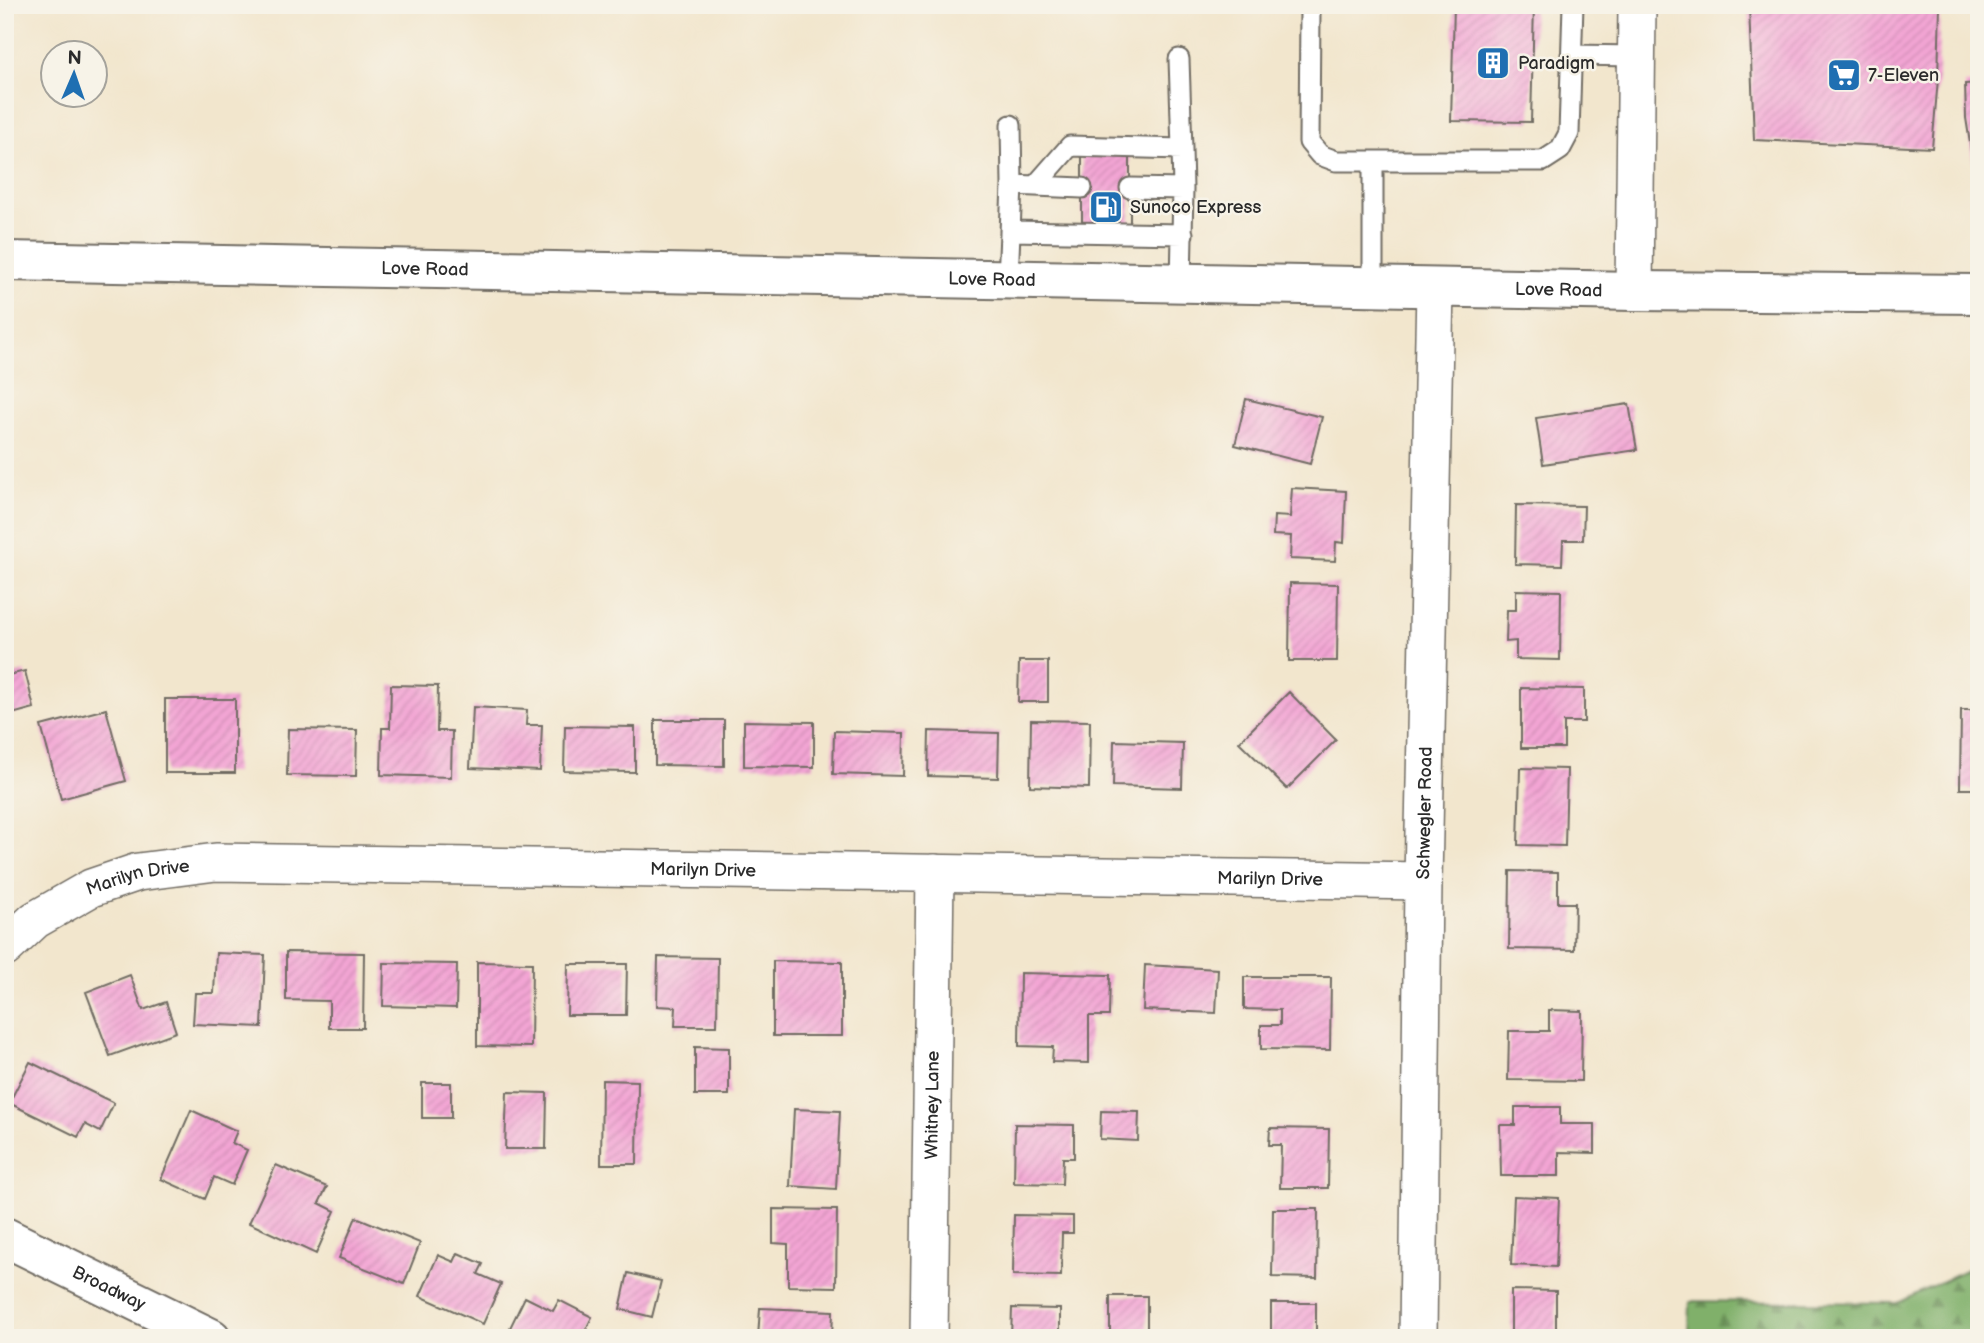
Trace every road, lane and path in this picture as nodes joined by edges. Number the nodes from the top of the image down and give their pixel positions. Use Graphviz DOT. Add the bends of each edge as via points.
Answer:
graph roads {
  1 [pos="1573,5"];
  2 [pos="1637,5"];
  3 [pos="1310,10"];
  4 [pos="1571,55"];
  5 [pos="1637,56"];
  6 [pos="1179,59"];
  7 [pos="1011,125"];
  8 [pos="1182,149"];
  9 [pos="1373,161"];
  10 [pos="1012,185"];
  11 [pos="1035,186"];
  12 [pos="1082,188"];
  13 [pos="1130,188"];
  14 [pos="1183,189"];
  15 [pos="1010,231"];
  16 [pos="1183,234"];
  17 [pos="5,261"];
  18 [pos="1008,280"];
  19 [pos="1181,283"];
  20 [pos="1373,286"];
  21 [pos="1435,288"];
  22 [pos="1634,291"];
  23 [pos="1979,294"];
  24 [pos="935,873"];
  25 [pos="1423,881"];
  26 [pos="5,948"];
  27 [pos="5,1237"];
  28 [pos="211,1338"];
  29 [pos="929,1338"];
  30 [pos="1418,1338"];
  1 -- 4 [label="lane"];
  2 -- 5 [label="street"];
  3 -- 9 [label="lane" via="1309,142 1320,155 1336,161"];
  4 -- 5 [label="lane"];
  4 -- 9 [label="lane" via="1569,133 1560,150 1543,161"];
  5 -- 22 [label="street"];
  6 -- 8 [label="lane"];
  7 -- 10 [label="lane"];
  8 -- 11 [label="lane" via="1070,146"];
  8 -- 14 [label="lane"];
  9 -- 20 [label="lane"];
  10 -- 11 [label="lane"];
  10 -- 15 [label="lane"];
  11 -- 12 [label="lane"];
  13 -- 14 [label="lane"];
  14 -- 16 [label="lane"];
  15 -- 16 [label="lane"];
  15 -- 18 [label="lane"];
  16 -- 19 [label="lane"];
  17 -- 18 [label="street, Love Road"];
  18 -- 19 [label="street, Love Road"];
  19 -- 20 [label="street, Love Road"];
  20 -- 21 [label="street, Love Road"];
  21 -- 22 [label="street, Love Road"];
  21 -- 25 [label="street, Schwegler Road"];
  22 -- 23 [label="street, Love Road"];
  24 -- 25 [label="street, Marilyn Drive"];
  24 -- 26 [label="street, Marilyn Drive" via="216,862 138,872 91,888 35,920"];
  24 -- 29 [label="street, Whitney Lane"];
  25 -- 30 [label="street, Schwegler Road"];
  27 -- 28 [label="street, Broadway"];
}
